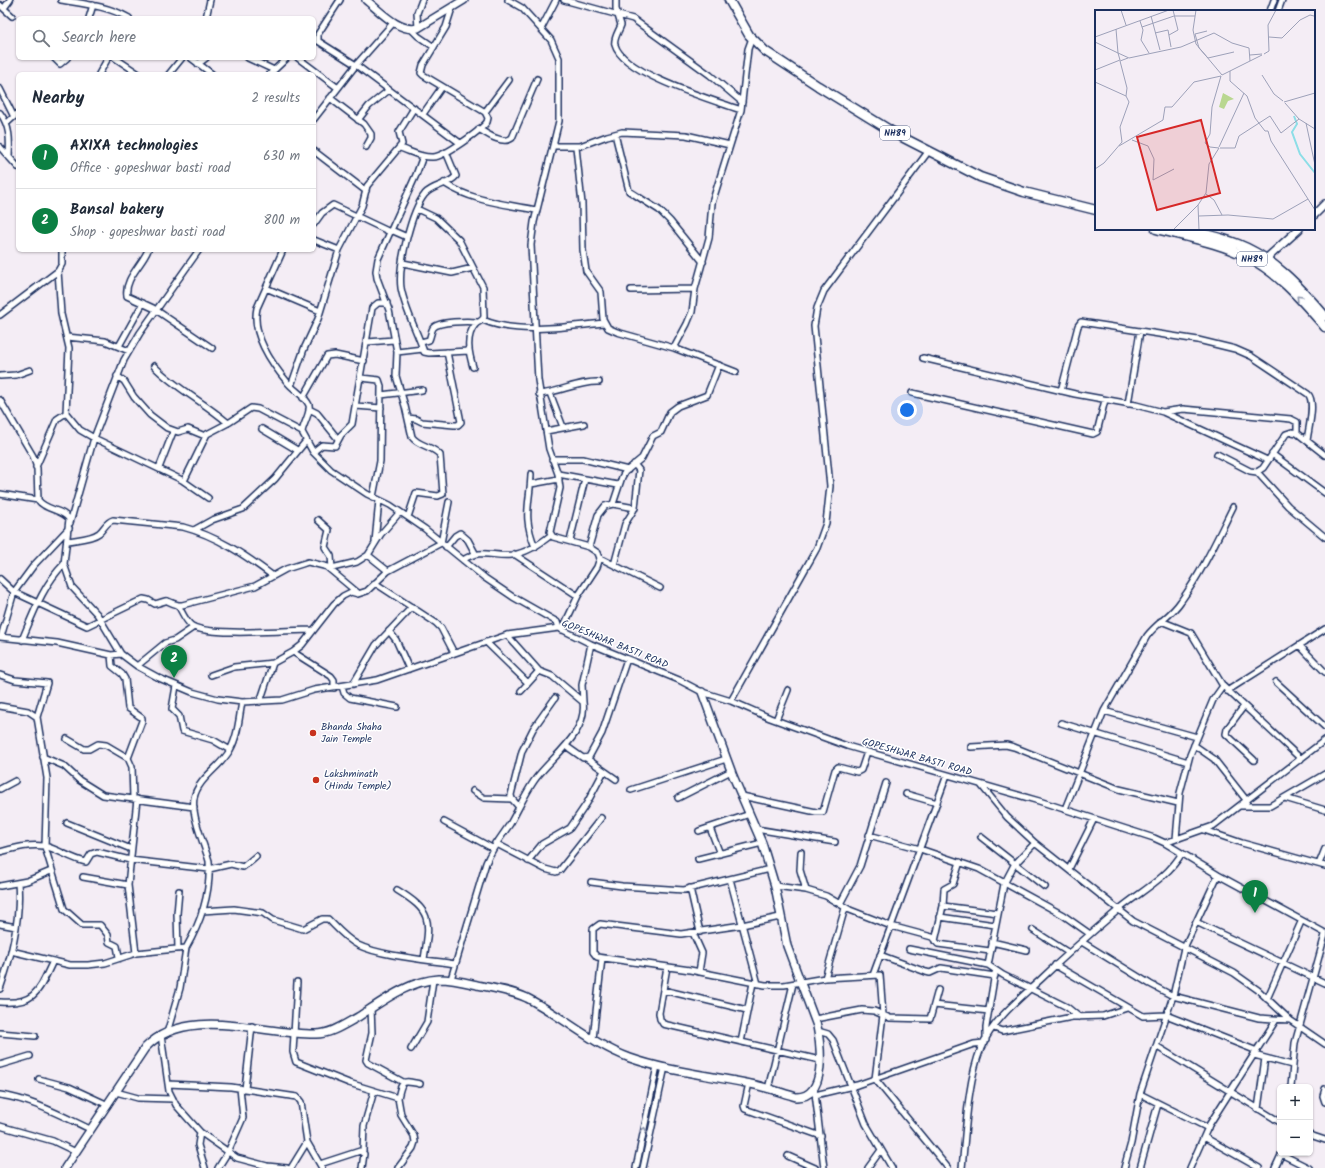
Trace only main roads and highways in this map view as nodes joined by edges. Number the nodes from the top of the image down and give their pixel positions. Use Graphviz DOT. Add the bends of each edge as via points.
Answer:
graph roads {
  1 [pos="729,0"];
  2 [pos="1095,210"];
  3 [pos="1160,230"];
  4 [pos="1191,230"];
  5 [pos="1325,316"];
  6 [pos="1325,328"];
  1 -- 2 [label="main road, NH89" via="752,38 765,51 928,152 996,183"];
  6 -- 3 [label="main road, NH89, one-way" via="1290,289 1250,258"];
  4 -- 5 [label="main road, NH89" via="1238,244 1266,259 1299,287"];
}
